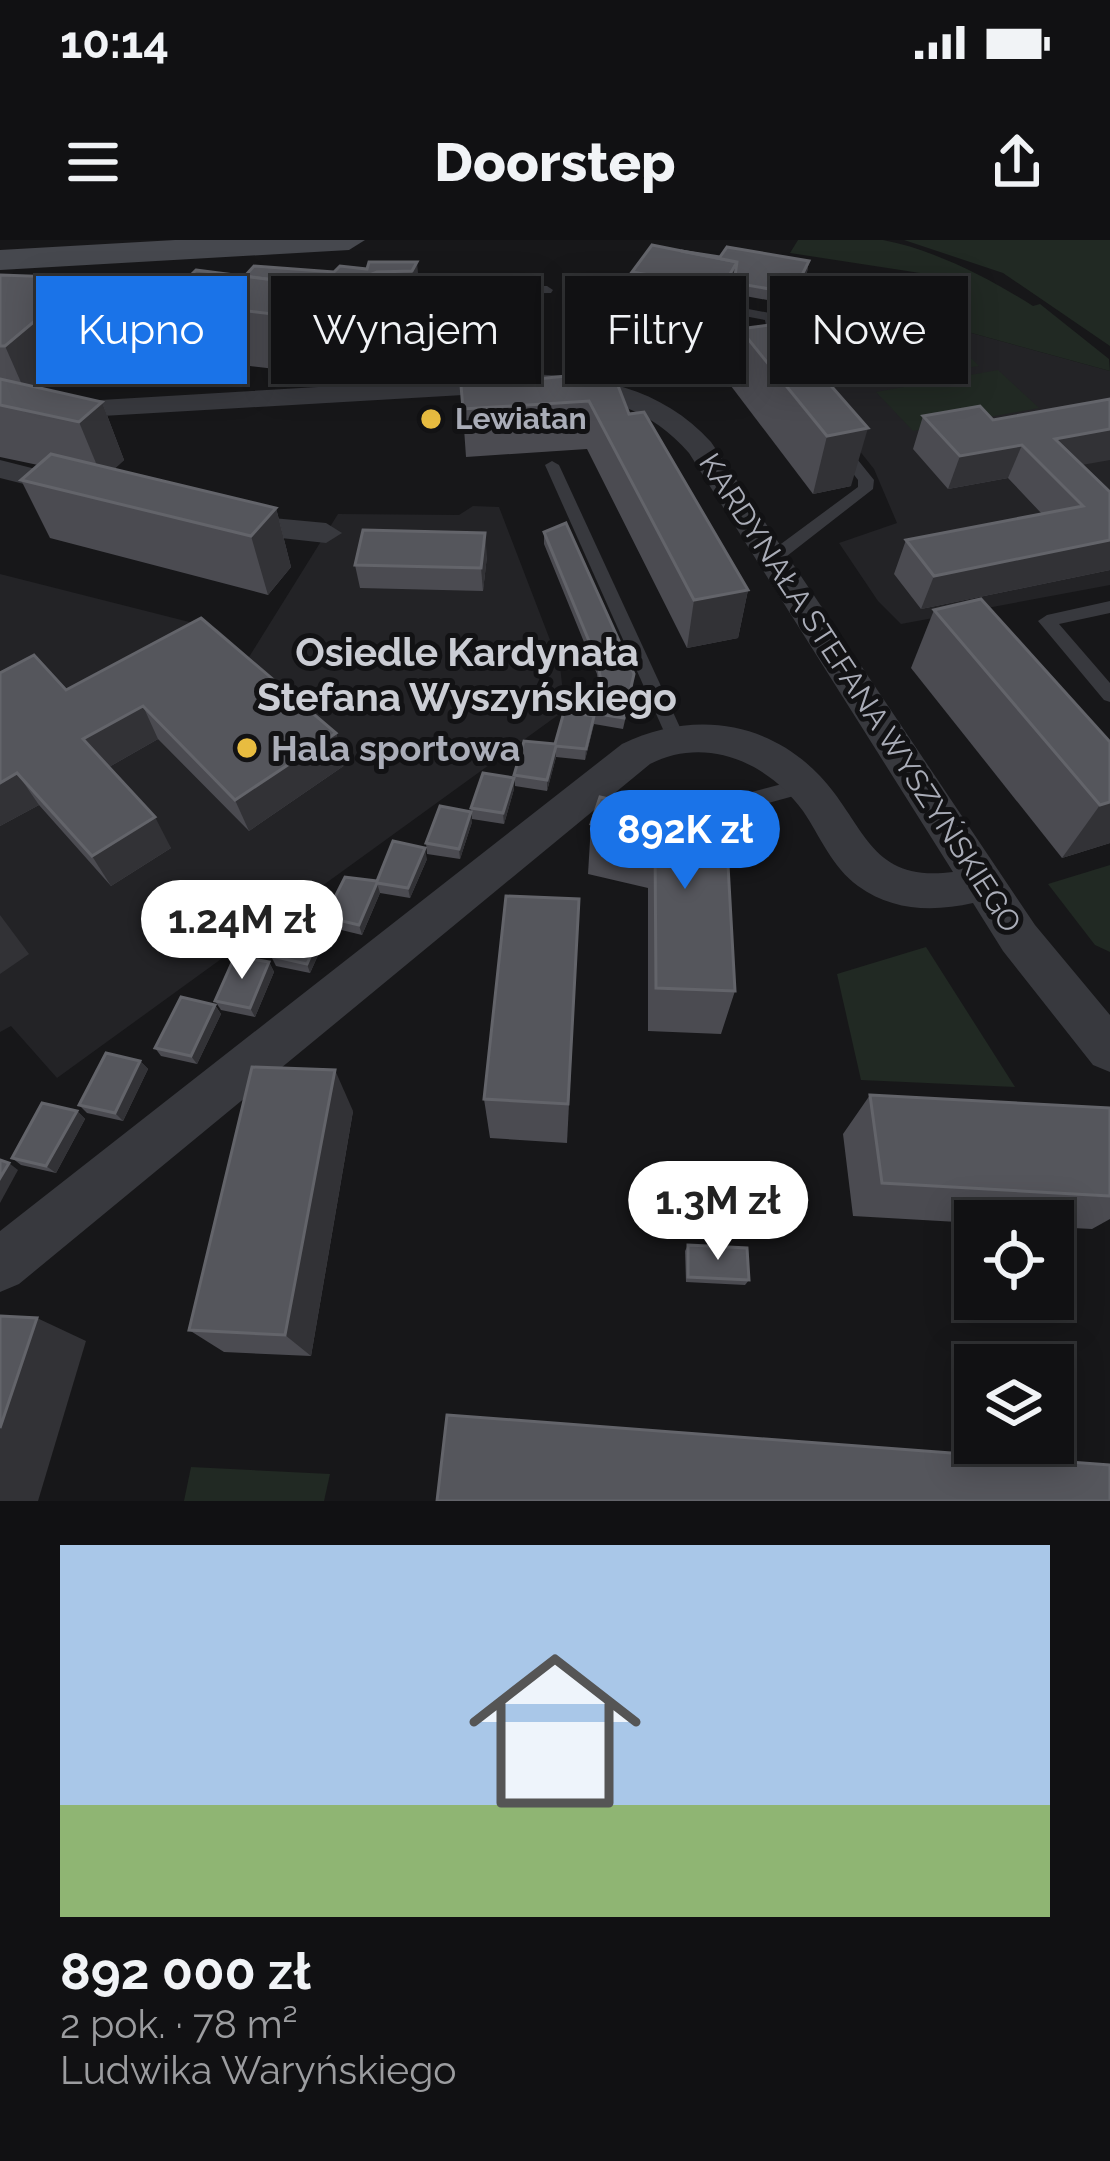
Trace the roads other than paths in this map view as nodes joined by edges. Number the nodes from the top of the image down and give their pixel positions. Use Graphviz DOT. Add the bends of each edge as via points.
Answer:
graph roads {
  1 [pos="349,240"];
  2 [pos="0,260"];
  3 [pos="541,290"];
  4 [pos="547,290"];
  5 [pos="0,302"];
  6 [pos="271,322"];
  7 [pos="349,384"];
  8 [pos="347,393"];
  9 [pos="4,421"];
  10 [pos="831,436"];
  11 [pos="553,465"];
  12 [pos="0,470"];
  13 [pos="112,497"];
  14 [pos="201,517"];
  15 [pos="326,533"];
  16 [pos="772,559"];
  17 [pos="1110,607"];
  18 [pos="1110,694"];
  19 [pos="675,736"];
  20 [pos="806,786"];
  21 [pos="671,822"];
  22 [pos="982,884"];
  23 [pos="1110,1050"];
  24 [pos="0,1265"];
  1 -- 2 [label="main road"];
  3 -- 4 [label="lane"];
  5 -- 6 [label="street" via="119,302"];
  7 -- 8 [label="street"];
  8 -- 9 [label="street, KARDYNAŁA STEFANA WYSZYŃSKIEGO"];
  8 -- 16 [label="street, KARDYNAŁA STEFANA WYSZYŃSKIEGO" via="550,382 629,398 691,434"];
  10 -- 16 [label="lane" via="866,489"];
  11 -- 19 [label="lane"];
  12 -- 13 [label="street"];
  14 -- 15 [label="street" via="252,530"];
  16 -- 22 [label="street, KARDYNAŁA STEFANA WYSZYŃSKIEGO"];
  17 -- 18 [label="lane" via="1047,621"];
  19 -- 20 [label="street" via="750,748"];
  19 -- 24 [label="street" via="635,754"];
  20 -- 21 [label="lane"];
  20 -- 22 [label="street" via="855,860 886,883 939,894"];
  22 -- 23 [label="street, KARDYNAŁA STEFANA WYSZYŃSKIEGO"];
}
